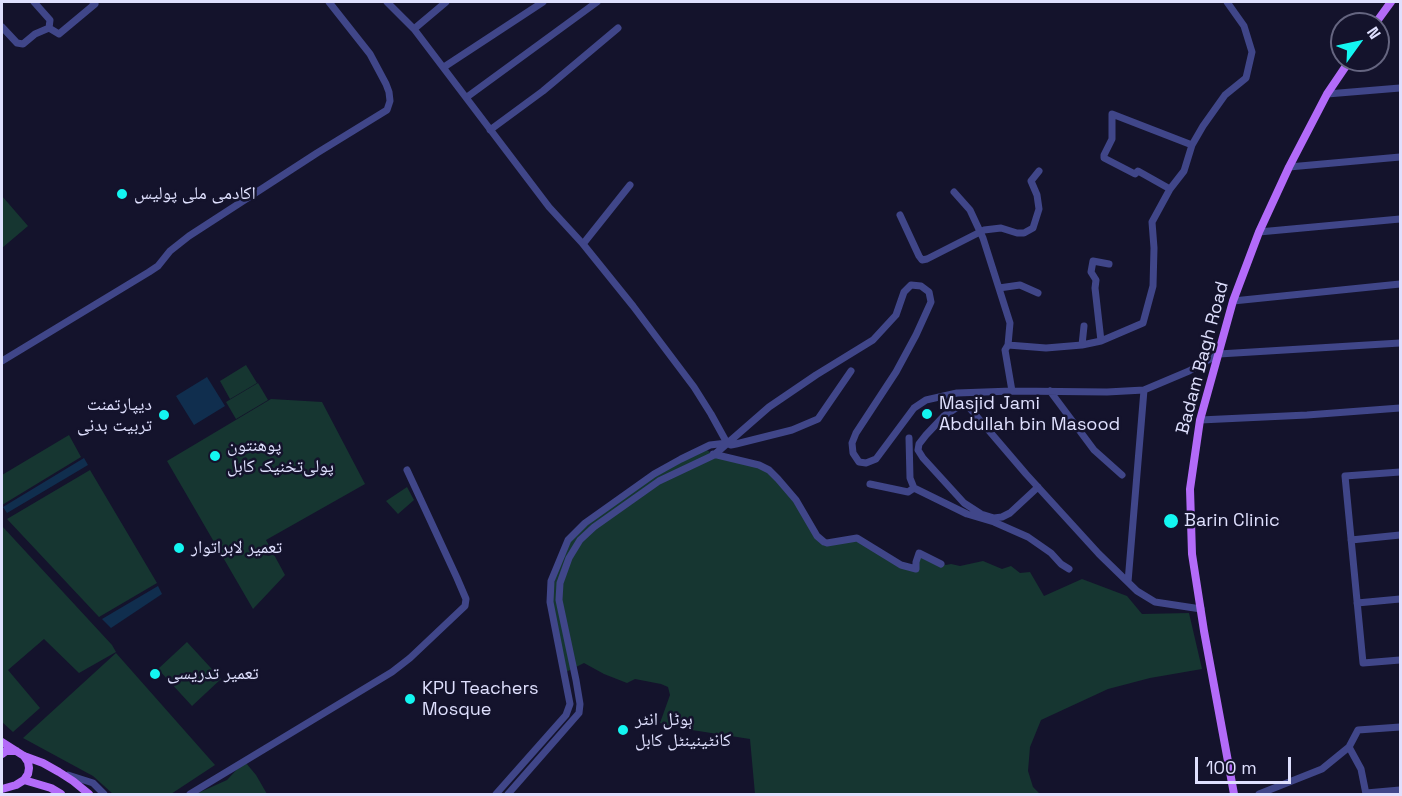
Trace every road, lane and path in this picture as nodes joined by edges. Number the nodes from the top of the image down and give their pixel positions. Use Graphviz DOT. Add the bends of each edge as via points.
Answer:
graph roads {
  1 [pos="34,2"];
  2 [pos="93,2"];
  3 [pos="329,2"];
  4 [pos="387,2"];
  5 [pos="446,2"];
  6 [pos="543,2"];
  7 [pos="597,2"];
  8 [pos="1227,2"];
  9 [pos="2,27"];
  10 [pos="49,28"];
  11 [pos="618,28"];
  12 [pos="414,29"];
  13 [pos="444,67"];
  14 [pos="1342,72"];
  15 [pos="1401,88"];
  16 [pos="1327,94"];
  17 [pos="467,97"];
  18 [pos="490,130"];
  19 [pos="1192,145"];
  20 [pos="1401,157"];
  21 [pos="1289,167"];
  22 [pos="1039,171"];
  23 [pos="630,185"];
  24 [pos="1170,189"];
  25 [pos="954,192"];
  26 [pos="900,215"];
  27 [pos="1401,219"];
  28 [pos="979,232"];
  29 [pos="1259,232"];
  30 [pos="583,244"];
  31 [pos="1109,264"];
  32 [pos="1401,284"];
  33 [pos="999,288"];
  34 [pos="1038,293"];
  35 [pos="1233,301"];
  36 [pos="1084,327"];
  37 [pos="1101,341"];
  38 [pos="1401,343"];
  39 [pos="1008,345"];
  40 [pos="1082,345"];
  41 [pos="1219,354"];
  42 [pos="2,361"];
  43 [pos="851,370"];
  44 [pos="1012,390"];
  45 [pos="1144,390"];
  46 [pos="1050,391"];
  47 [pos="1401,408"];
  48 [pos="1200,420"];
  49 [pos="909,438"];
  50 [pos="727,443"];
  51 [pos="704,448"];
  52 [pos="714,454"];
  53 [pos="407,470"];
  54 [pos="1401,472"];
  55 [pos="1122,475"];
  56 [pos="870,484"];
  57 [pos="1038,487"];
  58 [pos="914,488"];
  59 [pos="1401,535"];
  60 [pos="1352,540"];
  61 [pos="941,564"];
  62 [pos="1070,569"];
  63 [pos="1128,582"];
  64 [pos="1401,599"];
  65 [pos="1357,603"];
  66 [pos="1201,609"];
  67 [pos="1401,660"];
  68 [pos="576,680"];
  69 [pos="566,682"];
  70 [pos="1401,727"];
  71 [pos="2,737"];
  72 [pos="1349,747"];
  73 [pos="13,749"];
  74 [pos="2,754"];
  75 [pos="526,760"];
  76 [pos="533,766"];
  77 [pos="59,772"];
  78 [pos="24,780"];
  79 [pos="2,782"];
  80 [pos="11,785"];
  81 [pos="2,789"];
  82 [pos="1401,790"];
  83 [pos="1366,794"];
  84 [pos="61,795"];
  85 [pos="89,795"];
  86 [pos="104,795"];
  87 [pos="190,795"];
  88 [pos="496,795"];
  89 [pos="508,795"];
  90 [pos="1234,795"];
  91 [pos="1259,795"];
  1 -- 10 [label="street" via="50,20"];
  2 -- 10 [label="street" via="59,34"];
  3 -- 42 [label="street" via="381,74 389,92 387,110 189,236 149,272"];
  4 -- 12 [label="street"];
  5 -- 12 [label="street"];
  6 -- 13 [label="street"];
  7 -- 17 [label="street"];
  8 -- 19 [label="street" via="1244,26 1252,52 1246,78 1225,95"];
  9 -- 10 [label="street" via="23,44"];
  11 -- 18 [label="street"];
  12 -- 13 [label="street"];
  13 -- 17 [label="street"];
  14 -- 16 [label="main road, Badam Bagh Road"];
  15 -- 16 [label="street"];
  16 -- 21 [label="main road, Badam Bagh Road"];
  17 -- 18 [label="street"];
  18 -- 30 [label="street"];
  19 -- 24 [label="street" via="1184,171"];
  19 -- 24 [label="street" via="1112,114 1112,139 1104,158"];
  20 -- 21 [label="street"];
  21 -- 29 [label="main road, Badam Bagh Road"];
  22 -- 28 [label="street" via="1031,181 1039,205 1033,228 1024,233 1001,228"];
  23 -- 30 [label="street"];
  24 -- 37 [label="street" via="1152,222 1153,286 1143,322"];
  25 -- 28 [label="street" via="970,210"];
  26 -- 28 [label="street" via="922,260"];
  27 -- 29 [label="street"];
  28 -- 33 [label="street"];
  29 -- 35 [label="main road, Badam Bagh Road"];
  30 -- 50 [label="street" via="694,387"];
  31 -- 37 [label="street" via="1093,261 1091,272 1096,280"];
  32 -- 35 [label="street"];
  33 -- 34 [label="street" via="1020,285"];
  33 -- 39 [label="street" via="1010,323"];
  35 -- 41 [label="main road, Badam Bagh Road"];
  36 -- 40 [label="street"];
  37 -- 40 [label="street"];
  38 -- 41 [label="street"];
  39 -- 40 [label="street"];
  39 -- 44 [label="street" via="1005,350"];
  41 -- 45 [label="street"];
  41 -- 48 [label="main road, Badam Bagh Road"];
  43 -- 50 [label="street" via="818,418 792,430"];
  44 -- 46 [label="street"];
  44 -- 50 [label="street" via="957,393 926,400 914,408 876,459 859,462 853,453 856,433 896,372 931,302 929,292 911,285 904,292 896,315 873,340 769,407"];
  45 -- 46 [label="street"];
  45 -- 63 [label="street"];
  46 -- 55 [label="street" via="1095,450"];
  47 -- 48 [label="street"];
  48 -- 66 [label="main road, Badam Bagh Road" via="1190,489 1190,521"];
  49 -- 58 [label="street"];
  50 -- 51 [label="street"];
  50 -- 52 [label="street"];
  51 -- 52 [label="street"];
  51 -- 69 [label="street" via="654,474 585,523 568,540 551,581 550,602"];
  52 -- 61 [label="street" via="769,471 796,500 824,542 857,538 901,565 916,569 919,553"];
  52 -- 68 [label="street" via="659,481 594,527 569,558 559,600"];
  53 -- 87 [label="street" via="466,599 465,606 392,672"];
  54 -- 60 [label="street" via="1345,476"];
  56 -- 58 [label="street" via="908,492"];
  57 -- 57 [label="street" via="1002,518 981,514 964,503 923,458 919,444 944,416 967,405"];
  57 -- 63 [label="street"];
  58 -- 62 [label="street" via="1028,537"];
  59 -- 60 [label="street"];
  60 -- 65 [label="street"];
  63 -- 66 [label="street" via="1155,602"];
  64 -- 65 [label="street"];
  65 -- 67 [label="street" via="1363,663"];
  66 -- 90 [label="main road, Badam Bagh Road"];
  68 -- 69 [label="street"];
  68 -- 76 [label="street" via="579,713"];
  69 -- 75 [label="street" via="570,704 566,715"];
  70 -- 72 [label="street" via="1358,730"];
  71 -- 73 [label="street"];
  72 -- 83 [label="street" via="1361,769"];
  72 -- 91 [label="street" via="1322,769"];
  73 -- 74 [label="main road"];
  73 -- 77 [label="main road"];
  73 -- 78 [label="main road" via="28,762"];
  75 -- 76 [label="street"];
  75 -- 88 [label="street"];
  76 -- 89 [label="street"];
  77 -- 85 [label="main road"];
  77 -- 86 [label="street" via="93,783"];
  78 -- 80 [label="main road"];
  78 -- 84 [label="main road"];
  79 -- 80 [label="main road"];
  80 -- 81 [label="main road"];
  82 -- 83 [label="street"];
}
